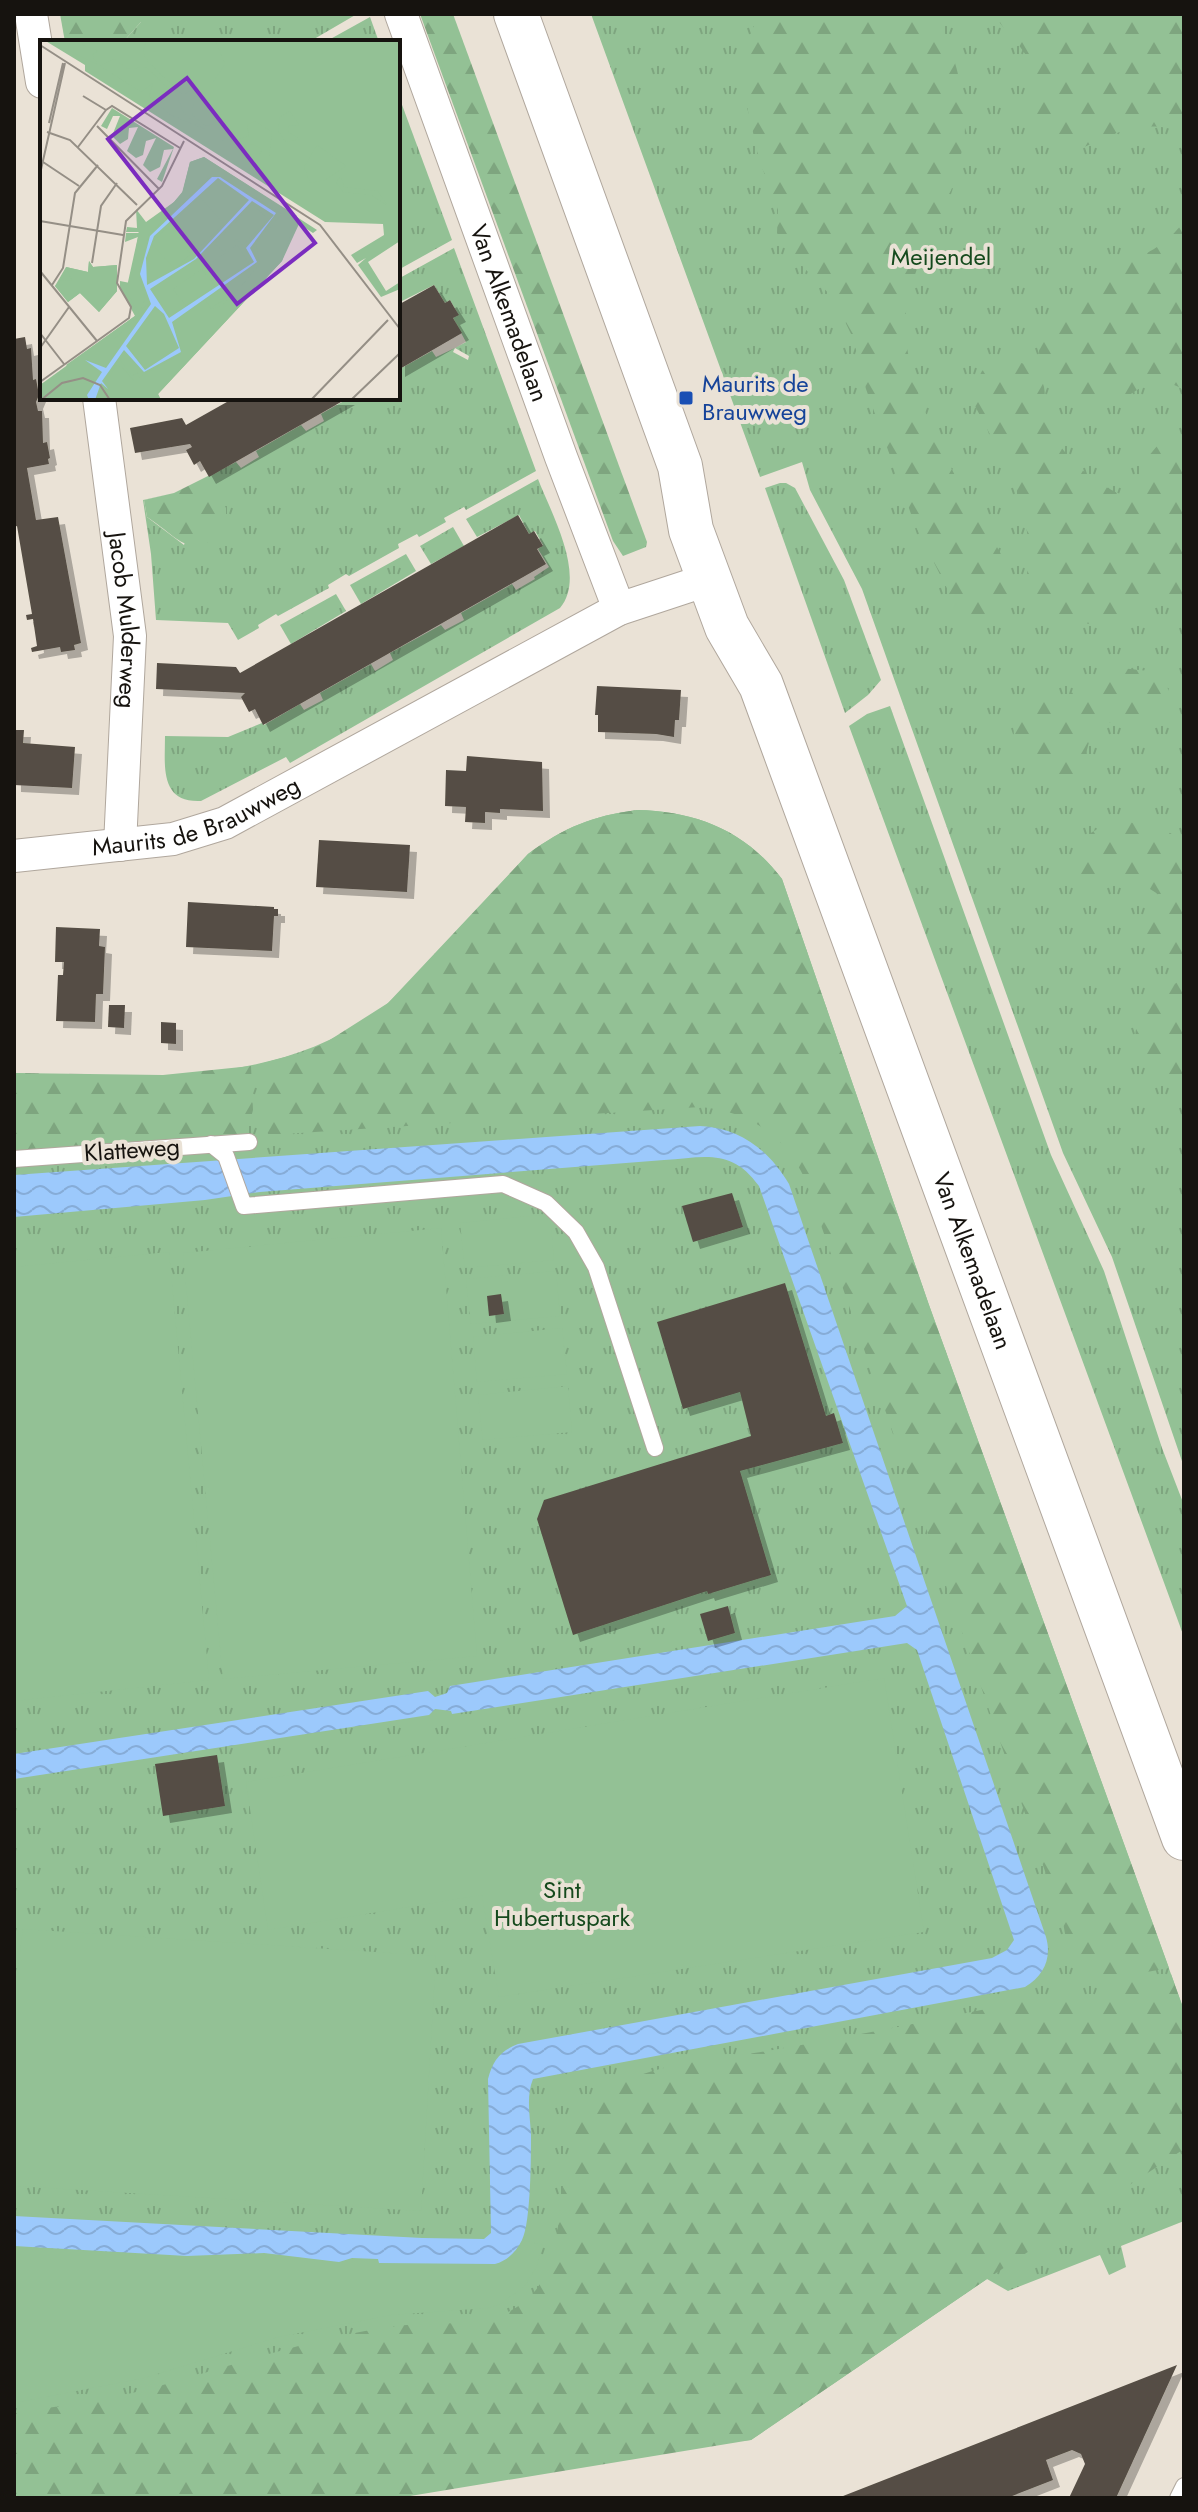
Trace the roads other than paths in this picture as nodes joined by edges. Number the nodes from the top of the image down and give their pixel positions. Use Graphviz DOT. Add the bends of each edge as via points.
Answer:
graph roads {
  1 [pos="31,14"];
  2 [pos="401,14"];
  3 [pos="516,14"];
  4 [pos="40,70"];
  5 [pos="99,400"];
  6 [pos="680,466"];
  7 [pos="710,579"];
  8 [pos="619,609"];
  9 [pos="761,685"];
  10 [pos="120,845"];
  11 [pos="14,856"];
  12 [pos="249,1142"];
  13 [pos="211,1144"];
  14 [pos="14,1159"];
  15 [pos="655,1448"];
  16 [pos="1184,1838"];
  17 [pos="1184,2486"];
  18 [pos="1178,2498"];
  1 -- 4 [label="street"];
  2 -- 8 [label="street, Van Alkemadelaan"];
  3 -- 6 [label="main road, Van Alkemadelaan"];
  5 -- 10 [label="street, Jacob Mulderweg" via="130,636"];
  6 -- 7 [label="main road, Van Alkemadelaan" via="691,530"];
  6 -- 9 [label="main road, Van Alkemadelaan" via="718,522 753,618"];
  7 -- 8 [label="street, Maurits de Brauwweg"];
  7 -- 9 [label="main road, Van Alkemadelaan" via="727,627"];
  8 -- 10 [label="street, Maurits de Brauwweg" via="225,823 173,839"];
  9 -- 16 [label="main road, Van Alkemadelaan"];
  10 -- 11 [label="street, Maurits de Brauwweg"];
  12 -- 13 [label="lane, Klatteweg"];
  13 -- 14 [label="lane, Klatteweg"];
  13 -- 15 [label="lane" via="226,1156 244,1206 503,1184 546,1203 576,1232 596,1267"];
  17 -- 18 [label="lane"];
}
